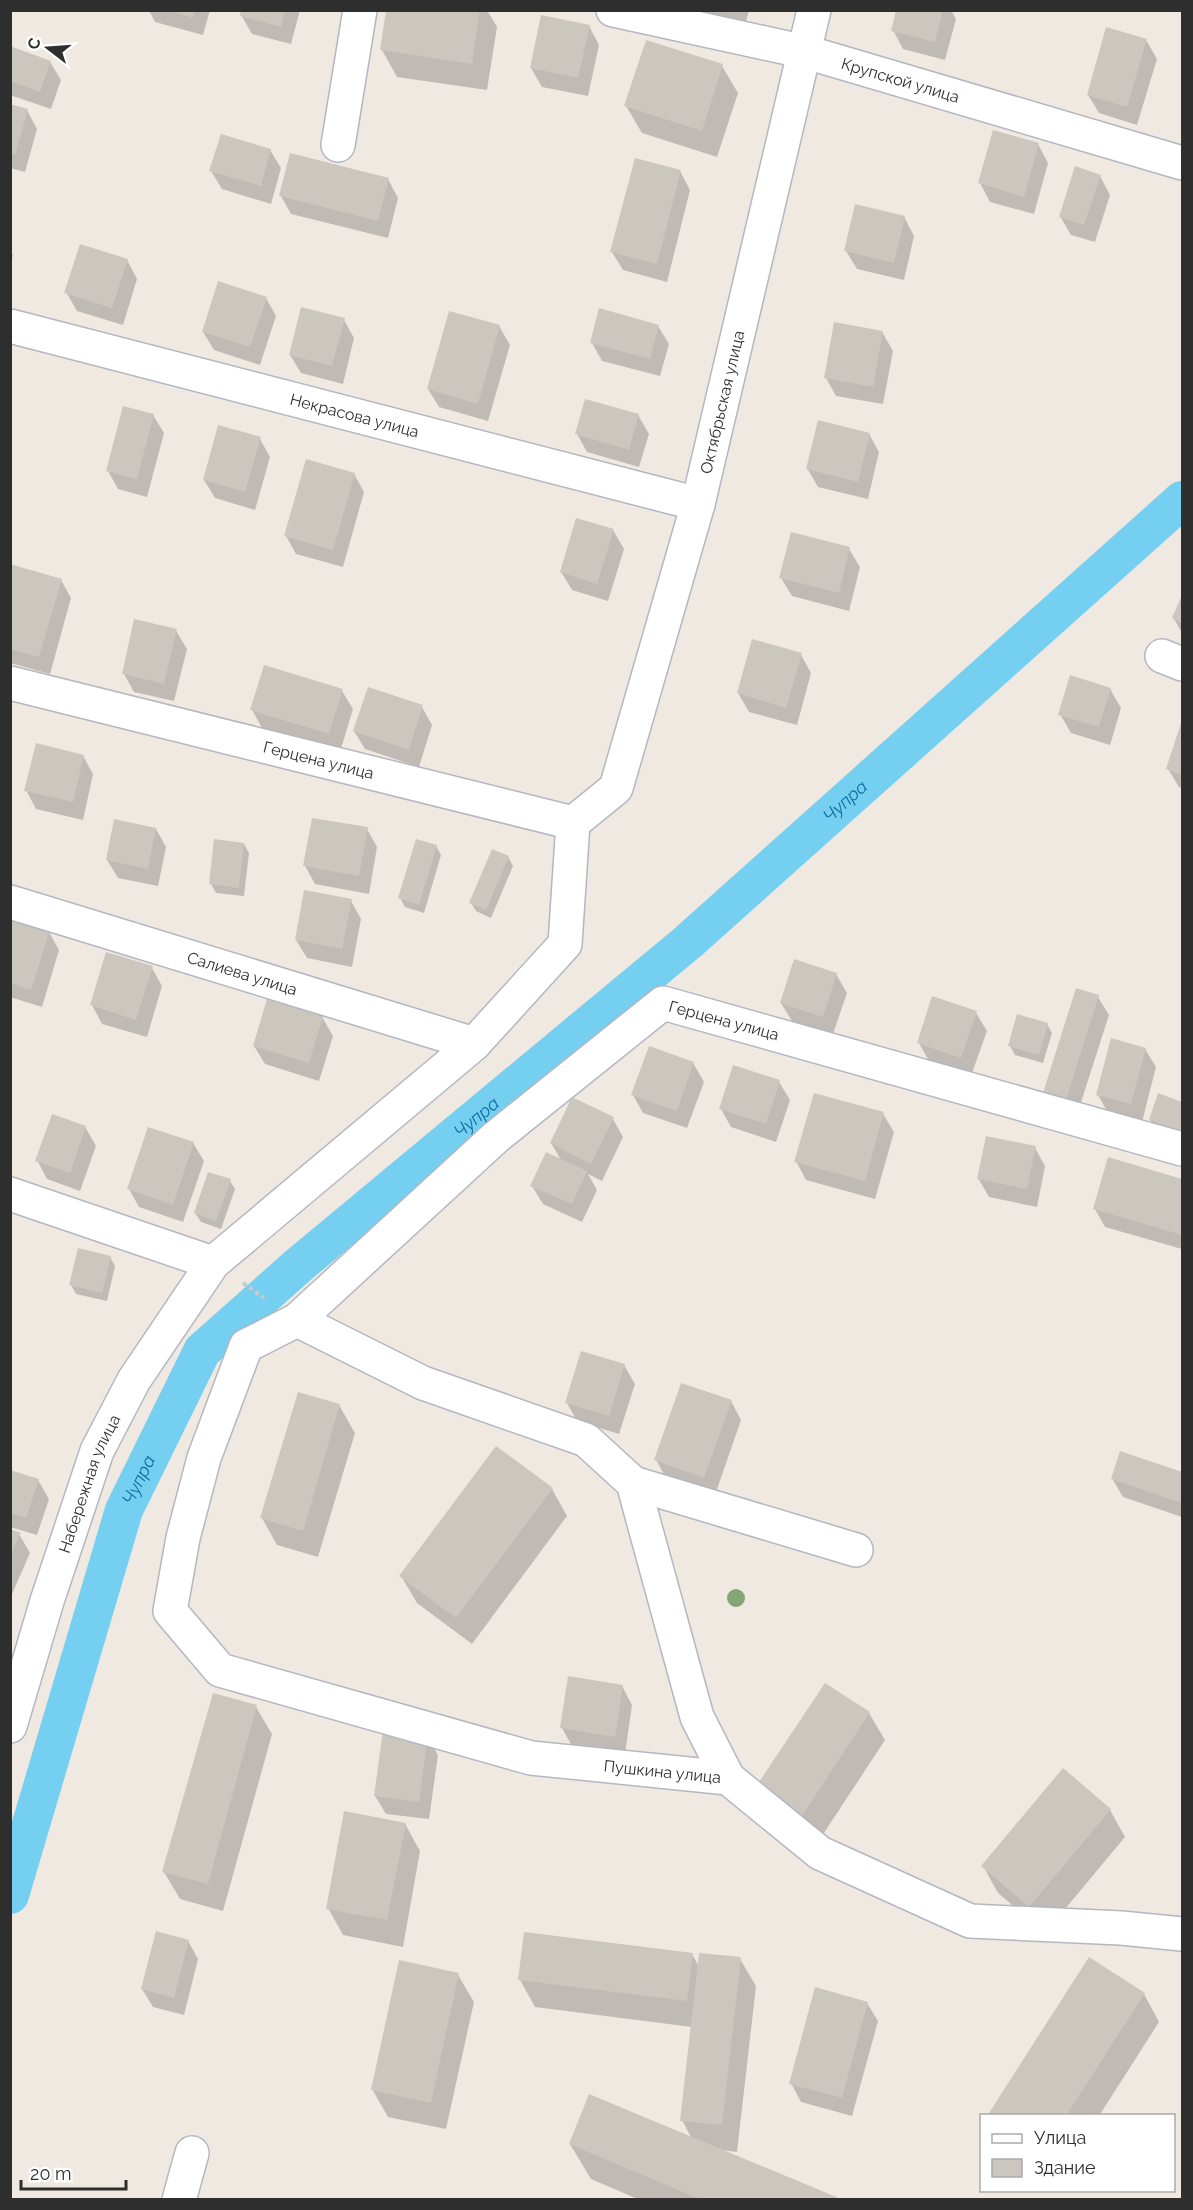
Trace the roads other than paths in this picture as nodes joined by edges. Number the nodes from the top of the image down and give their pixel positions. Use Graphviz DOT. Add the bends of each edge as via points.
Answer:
graph roads {
  1 [pos="360,10"];
  2 [pos="613,10"];
  3 [pos="814,10"];
  4 [pos="806,52"];
  5 [pos="338,145"];
  6 [pos="1182,163"];
  7 [pos="10,326"];
  8 [pos="698,504"];
  9 [pos="12,690"];
  10 [pos="573,823"];
  11 [pos="10,902"];
  12 [pos="474,1044"];
  13 [pos="1182,1149"];
  14 [pos="10,1194"];
  15 [pos="213,1263"];
  16 [pos="297,1320"];
  17 [pos="633,1483"];
  18 [pos="856,1550"];
  19 [pos="10,1726"];
  20 [pos="728,1778"];
  21 [pos="1182,1934"];
  22 [pos="192,2153"];
  23 [pos="178,2199"];
  1 -- 5 [label="street"];
  2 -- 4 [label="street, Крупской улица"];
  3 -- 4 [label="street, Октябрьская улица"];
  4 -- 6 [label="street, Крупской улица"];
  4 -- 8 [label="street, Октябрьская улица"];
  7 -- 8 [label="street, Некрасова улица"];
  8 -- 10 [label="street, Октябрьская улица" via="616,788"];
  9 -- 10 [label="street, Герцена улица"];
  10 -- 12 [label="street, Набережная улица" via="565,944"];
  11 -- 12 [label="street, Салиева улица"];
  12 -- 15 [label="street, Набережная улица"];
  13 -- 16 [label="street, Герцена улица" via="663,1002 496,1137"];
  14 -- 15 [label="street"];
  15 -- 19 [label="street, Набережная улица" via="134,1380 97,1451"];
  16 -- 17 [label="street" via="423,1383 586,1440"];
  16 -- 20 [label="street, Пушкина улица" via="246,1346 204,1458 183,1538 170,1611 220,1670 531,1758"];
  17 -- 18 [label="street"];
  17 -- 20 [label="street" via="697,1717"];
  20 -- 21 [label="street, Пушкина улица" via="820,1853 970,1921"];
  22 -- 23 [label="street"];
}
